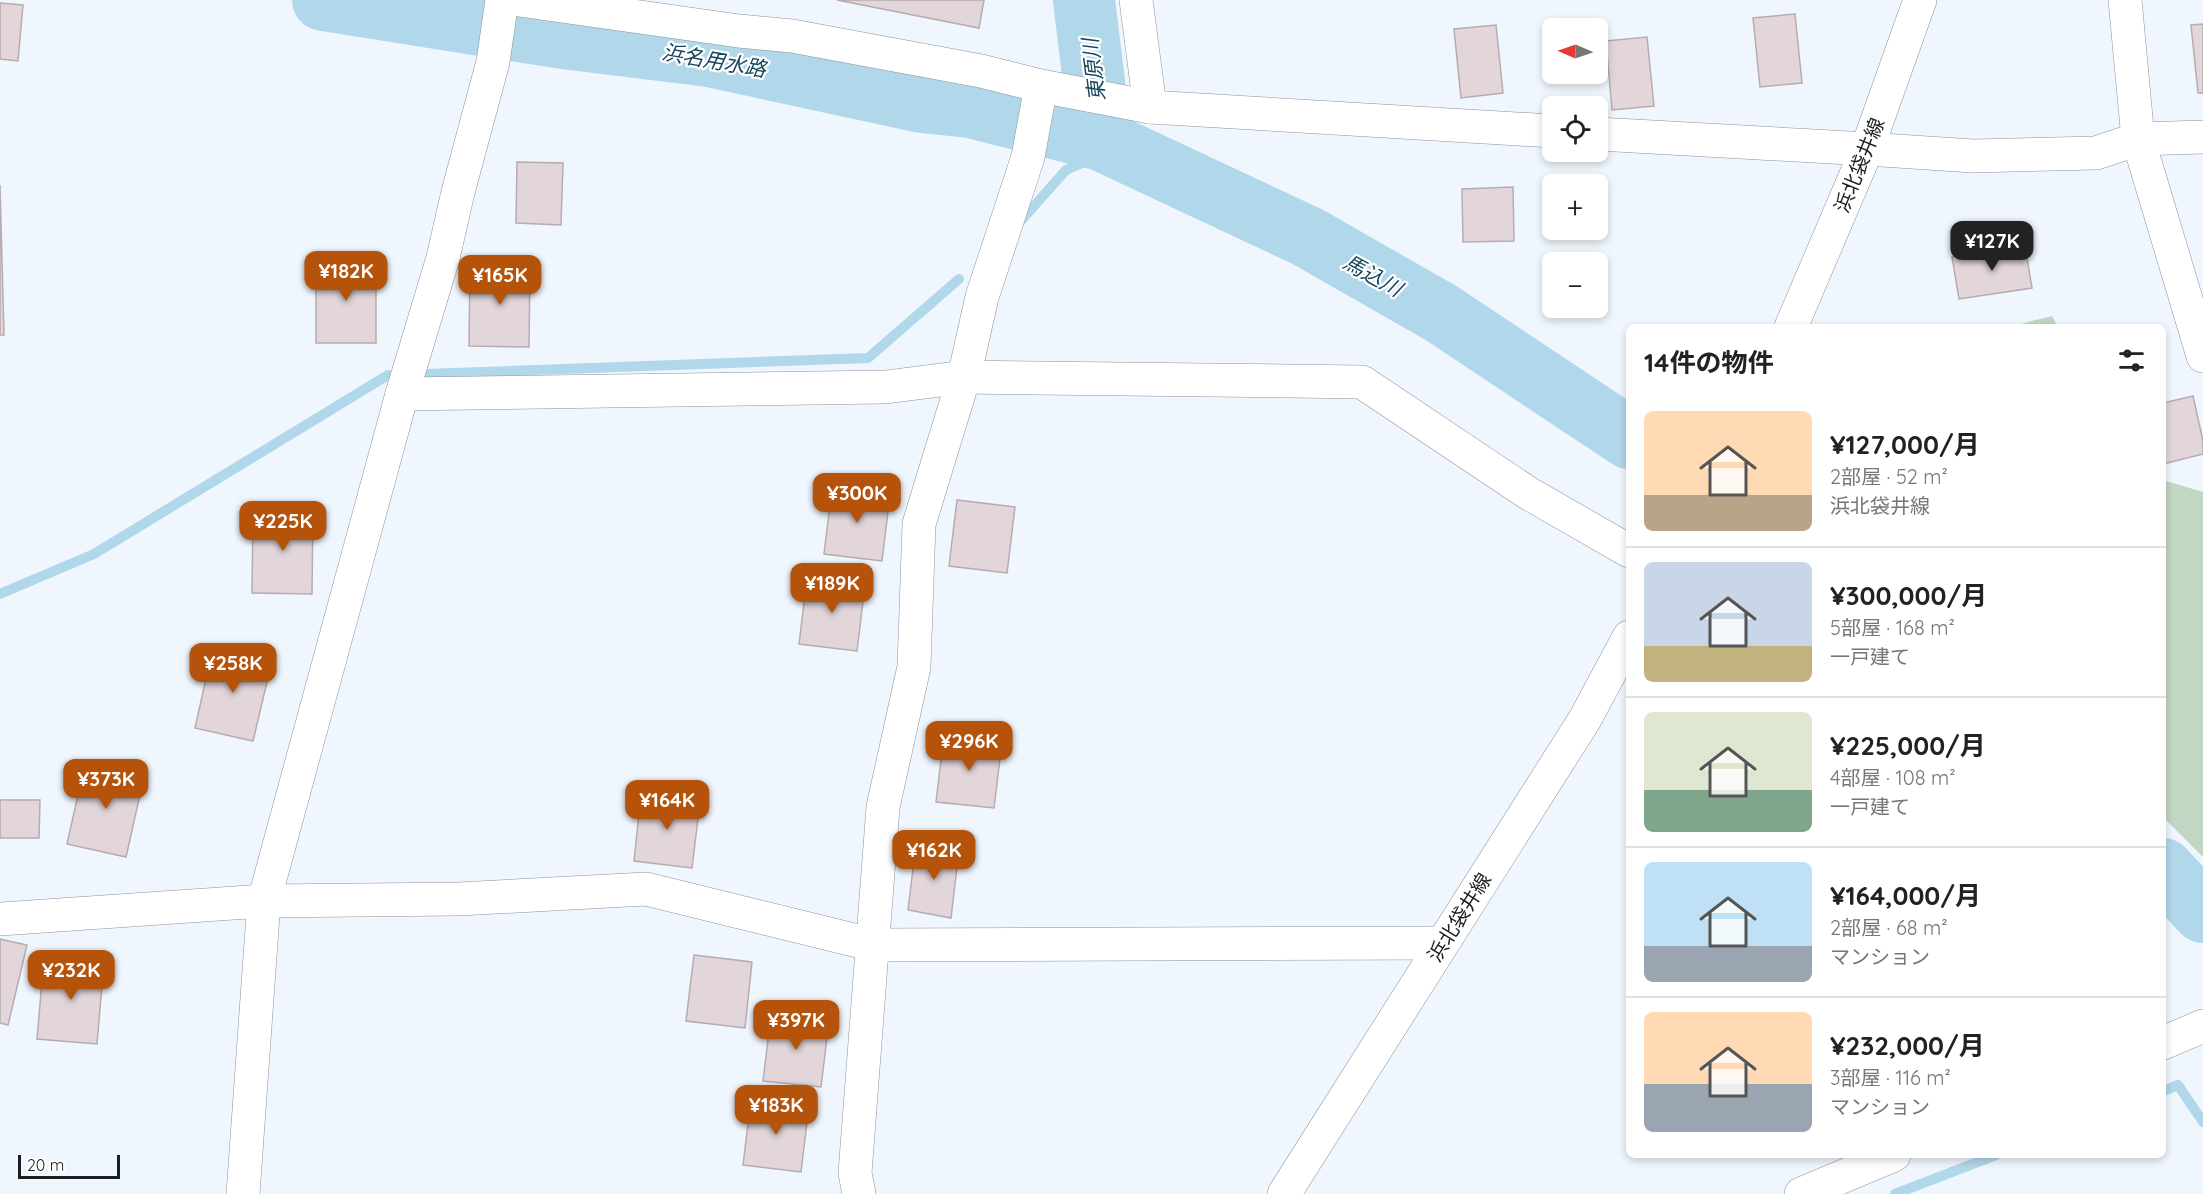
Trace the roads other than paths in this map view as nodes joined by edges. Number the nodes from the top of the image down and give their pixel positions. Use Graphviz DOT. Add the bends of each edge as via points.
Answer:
graph roads {
  1 [pos="1136,0"];
  2 [pos="1920,0"];
  3 [pos="2125,0"];
  4 [pos="507,7"];
  5 [pos="1039,99"];
  6 [pos="1150,107"];
  7 [pos="1542,130"];
  8 [pos="1608,135"];
  9 [pos="2203,137"];
  10 [pos="2138,139"];
  11 [pos="1867,149"];
  12 [pos="1792,324"];
  13 [pos="2203,356"];
  14 [pos="964,377"];
  15 [pos="402,394"];
  16 [pos="1626,549"];
  17 [pos="1626,643"];
  18 [pos="264,901"];
  19 [pos="0,918"];
  20 [pos="1442,944"];
  21 [pos="874,945"];
  22 [pos="2203,1026"];
  23 [pos="2166,1042"];
  24 [pos="1887,1158"];
  25 [pos="243,1194"];
  26 [pos="859,1194"];
  27 [pos="1284,1194"];
  28 [pos="1801,1194"];
  1 -- 6 [label="street"];
  2 -- 11 [label="street, 浜北袋井線"];
  3 -- 10 [label="street"];
  4 -- 5 [label="street" via="792,36 981,70"];
  4 -- 15 [label="street" via="443,258"];
  5 -- 6 [label="street"];
  5 -- 14 [label="street" via="1028,157 982,297"];
  6 -- 7 [label="street"];
  8 -- 11 [label="street"];
  9 -- 10 [label="street"];
  10 -- 11 [label="street" via="2096,153 1973,156"];
  10 -- 13 [label="street"];
  11 -- 12 [label="street, 浜北袋井線"];
  14 -- 15 [label="street" via="886,387"];
  14 -- 16 [label="street" via="1362,382 1528,493"];
  14 -- 21 [label="street" via="920,524 914,668 883,807"];
  15 -- 18 [label="street"];
  17 -- 20 [label="street, 浜北袋井線" via="1585,719"];
  18 -- 19 [label="street"];
  18 -- 21 [label="street" via="459,899 646,889"];
  18 -- 25 [label="street"];
  20 -- 21 [label="street"];
  20 -- 27 [label="street, 浜北袋井線"];
  21 -- 26 [label="street" via="855,1173"];
  22 -- 23 [label="street"];
  24 -- 28 [label="street"];
}
